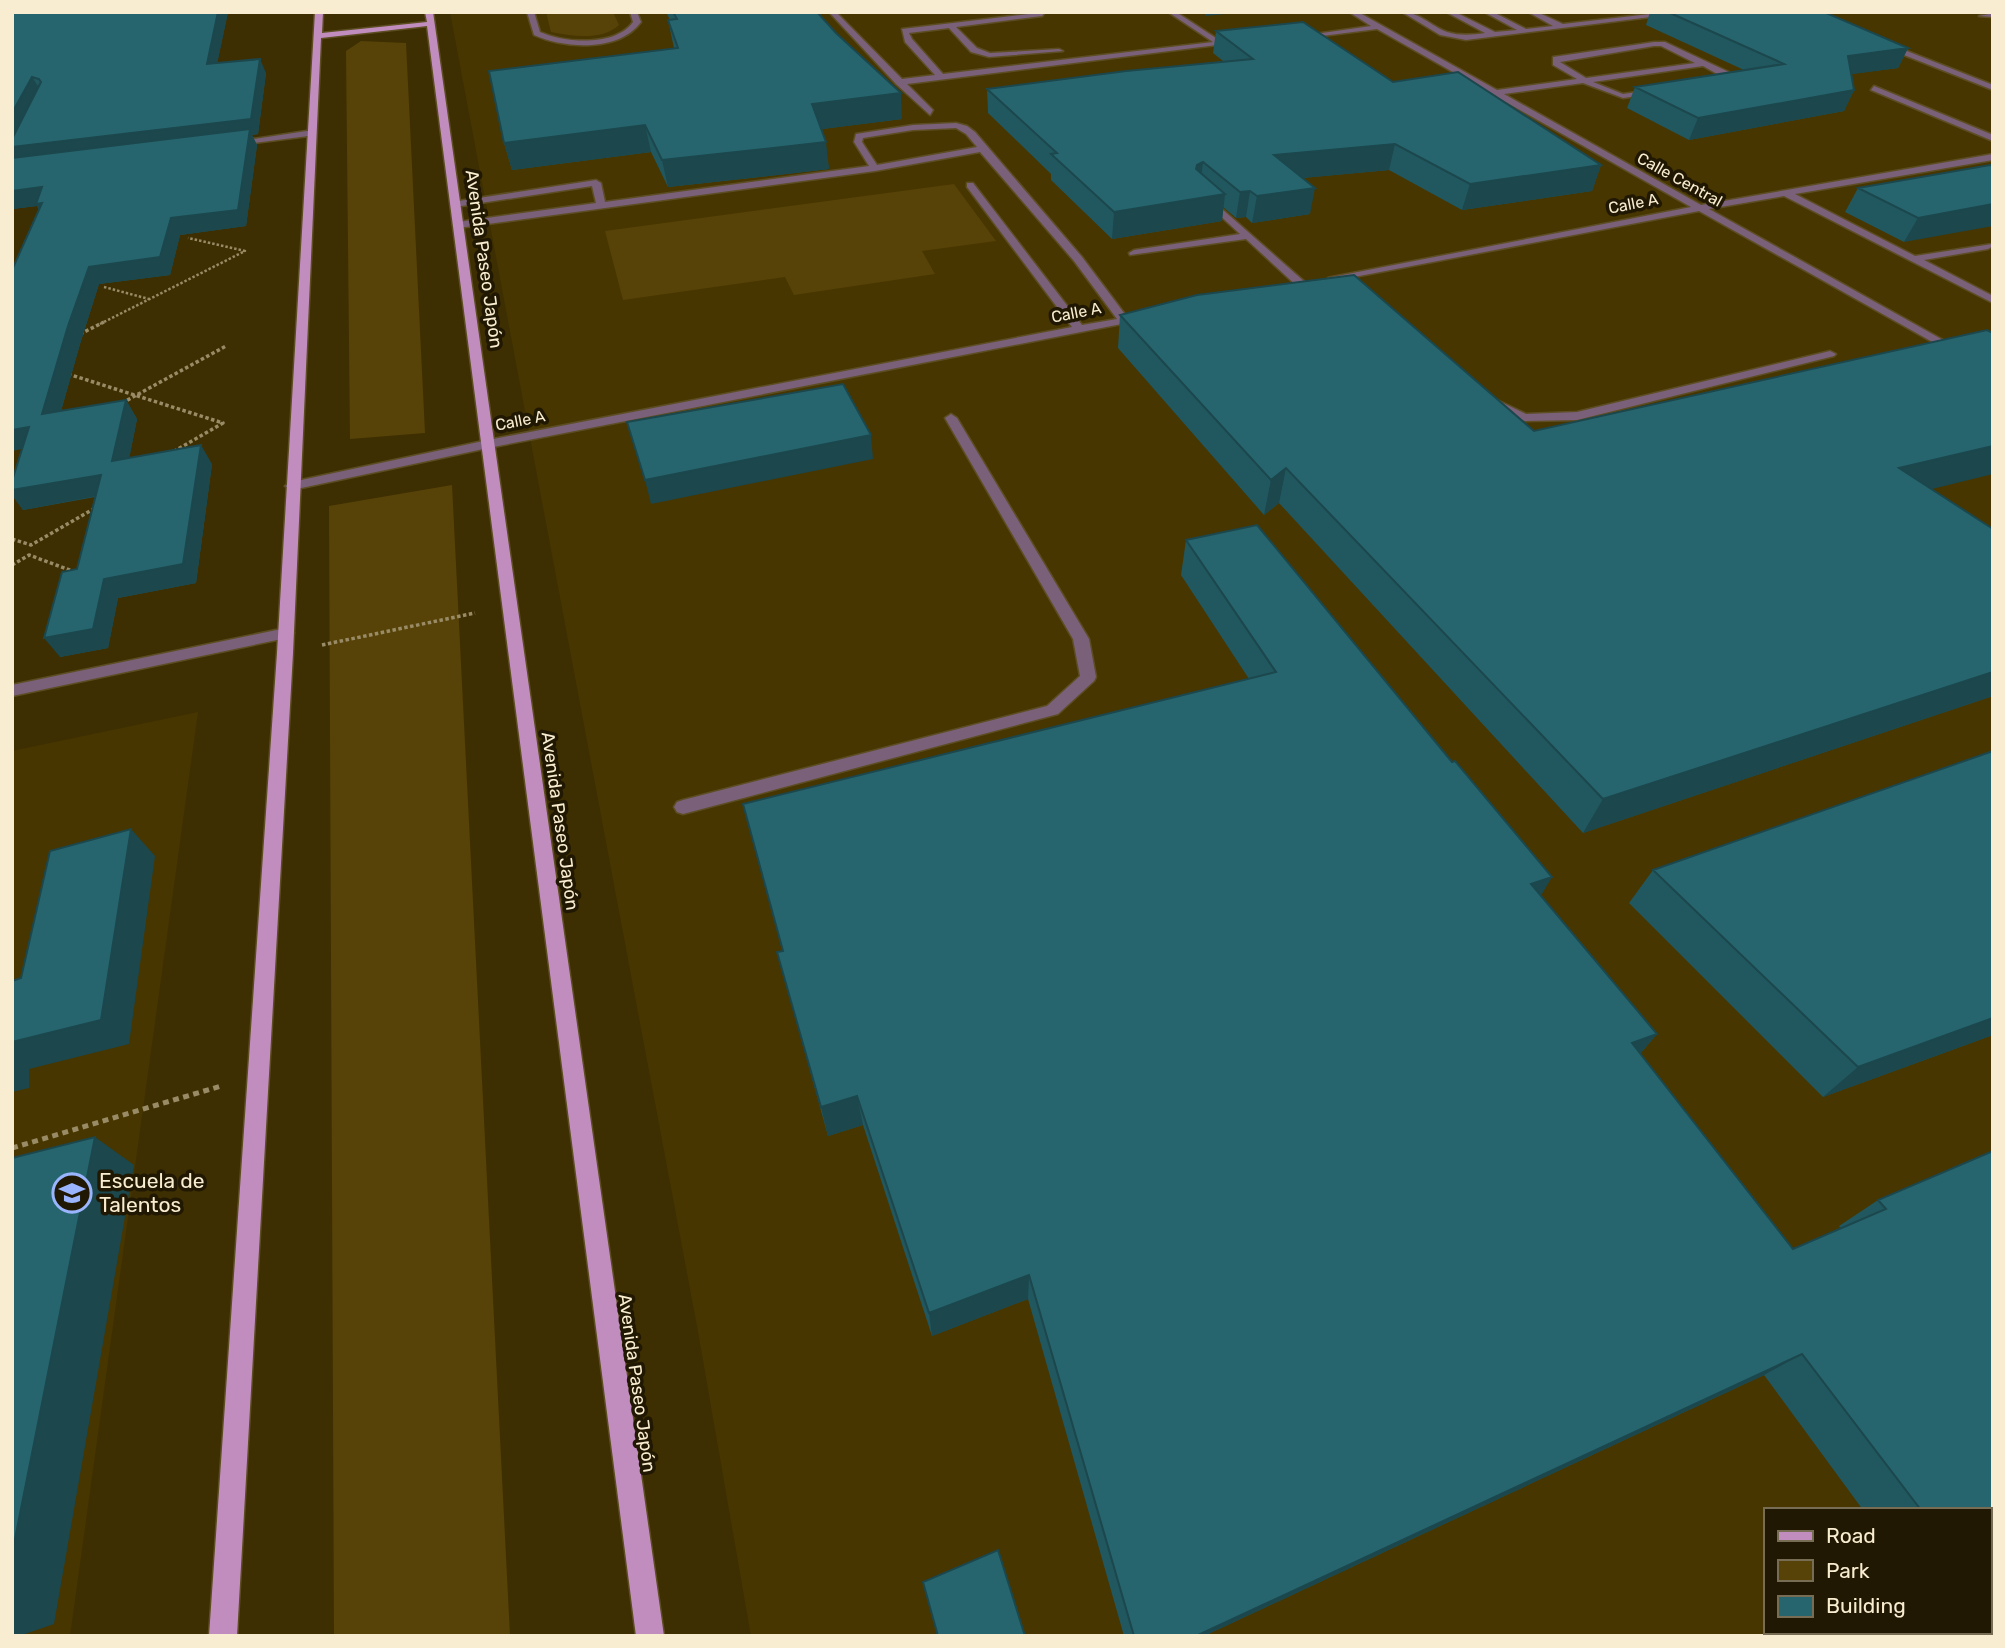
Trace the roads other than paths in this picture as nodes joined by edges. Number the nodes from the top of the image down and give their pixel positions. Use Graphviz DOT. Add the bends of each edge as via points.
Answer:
graph roads {
  1 [pos="319,12"];
  2 [pos="530,12"];
  3 [pos="633,12"];
  4 [pos="832,12"];
  5 [pos="1171,12"];
  6 [pos="1352,12"];
  7 [pos="1405,12"];
  8 [pos="1449,12"];
  9 [pos="1487,12"];
  10 [pos="1531,12"];
  11 [pos="1611,12"];
  12 [pos="1688,12"];
  13 [pos="1042,14"];
  14 [pos="1658,14"];
  15 [pos="1993,15"];
  16 [pos="1983,16"];
  17 [pos="429,18"];
  18 [pos="1581,18"];
  19 [pos="1627,20"];
  20 [pos="949,24"];
  21 [pos="1593,24"];
  22 [pos="1378,27"];
  23 [pos="1563,28"];
  24 [pos="1527,32"];
  25 [pos="317,36"];
  26 [pos="1496,36"];
  27 [pos="1869,38"];
  28 [pos="1286,39"];
  29 [pos="1219,44"];
  30 [pos="1232,45"];
  31 [pos="1059,51"];
  32 [pos="1703,64"];
  33 [pos="941,78"];
  34 [pos="1585,81"];
  35 [pos="899,82"];
  36 [pos="1874,88"];
  37 [pos="1993,88"];
  38 [pos="1496,93"];
  39 [pos="930,112"];
  40 [pos="313,134"];
  41 [pos="1993,138"];
  42 [pos="214,145"];
  43 [pos="982,149"];
  44 [pos="1993,157"];
  45 [pos="875,168"];
  46 [pos="970,185"];
  47 [pos="1200,193"];
  48 [pos="1785,193"];
  49 [pos="454,204"];
  50 [pos="601,205"];
  51 [pos="1700,208"];
  52 [pos="458,225"];
  53 [pos="1248,236"];
  54 [pos="1988,246"];
  55 [pos="1134,253"];
  56 [pos="1914,259"];
  57 [pos="1302,285"];
  58 [pos="1288,288"];
  59 [pos="1993,300"];
  60 [pos="1151,315"];
  61 [pos="1124,320"];
  62 [pos="1079,329"];
  63 [pos="1830,354"];
  64 [pos="1993,373"];
  65 [pos="1489,398"];
  66 [pos="951,418"];
  67 [pos="488,444"];
  68 [pos="292,486"];
  69 [pos="286,633"];
  70 [pos="12,691"];
  71 [pos="683,807"];
  72 [pos="223,1636"];
  73 [pos="650,1636"];
  1 -- 25 [label="main road"];
  2 -- 3 [label="street" via="537,33 569,42 603,40 629,32 636,27"];
  4 -- 35 [label="street"];
  5 -- 29 [label="street"];
  6 -- 22 [label="street, Calle Central"];
  7 -- 26 [label="street" via="1454,37"];
  8 -- 26 [label="street"];
  9 -- 24 [label="street"];
  10 -- 23 [label="street"];
  11 -- 19 [label="street"];
  12 -- 14 [label="street"];
  13 -- 20 [label="street"];
  14 -- 19 [label="street"];
  15 -- 16 [label="street"];
  17 -- 25 [label="main road"];
  17 -- 49 [label="main road, Avenida Paseo Japón"];
  18 -- 21 [label="street"];
  19 -- 21 [label="street"];
  20 -- 31 [label="street" via="974,50 989,55"];
  20 -- 33 [label="street" via="905,31"];
  21 -- 23 [label="street"];
  22 -- 28 [label="street"];
  22 -- 38 [label="street, Calle Central"];
  23 -- 24 [label="street"];
  24 -- 26 [label="street"];
  25 -- 40 [label="main road"];
  27 -- 37 [label="street"];
  29 -- 30 [label="street"];
  29 -- 33 [label="street"];
  32 -- 34 [label="street"];
  32 -- 34 [label="street" via="1730,76 1730,81 1623,96"];
  32 -- 34 [label="street" via="1662,44 1556,59"];
  33 -- 35 [label="street"];
  34 -- 38 [label="street"];
  35 -- 39 [label="street"];
  36 -- 41 [label="street"];
  38 -- 51 [label="street, Calle Central"];
  40 -- 42 [label="street"];
  40 -- 68 [label="main road"];
  43 -- 45 [label="street"];
  43 -- 45 [label="street" via="961,126 859,136 858,142"];
  43 -- 61 [label="street" via="1078,259"];
  44 -- 48 [label="street, Calle A"];
  45 -- 50 [label="street"];
  46 -- 62 [label="street"];
  47 -- 53 [label="street"];
  48 -- 51 [label="street, Calle A"];
  48 -- 56 [label="street"];
  49 -- 50 [label="street" via="596,183"];
  49 -- 52 [label="main road, Avenida Paseo Japón"];
  50 -- 52 [label="street"];
  51 -- 57 [label="street, Calle A" via="1347,281"];
  51 -- 64 [label="street, Calle Central"];
  52 -- 67 [label="main road, Avenida Paseo Japón"];
  53 -- 55 [label="street"];
  53 -- 57 [label="street"];
  54 -- 56 [label="street"];
  56 -- 59 [label="street"];
  57 -- 58 [label="street, Calle A"];
  60 -- 61 [label="street, Calle A"];
  61 -- 62 [label="street, Calle A"];
  62 -- 67 [label="street, Calle A"];
  63 -- 65 [label="street" via="1577,416 1540,419 1510,415"];
  66 -- 71 [label="street" via="1081,639 1088,677 1052,710"];
  67 -- 68 [label="street, Calle A"];
  67 -- 73 [label="main road, Avenida Paseo Japón"];
  68 -- 69 [label="main road"];
  69 -- 70 [label="street"];
  69 -- 72 [label="main road"];
}
